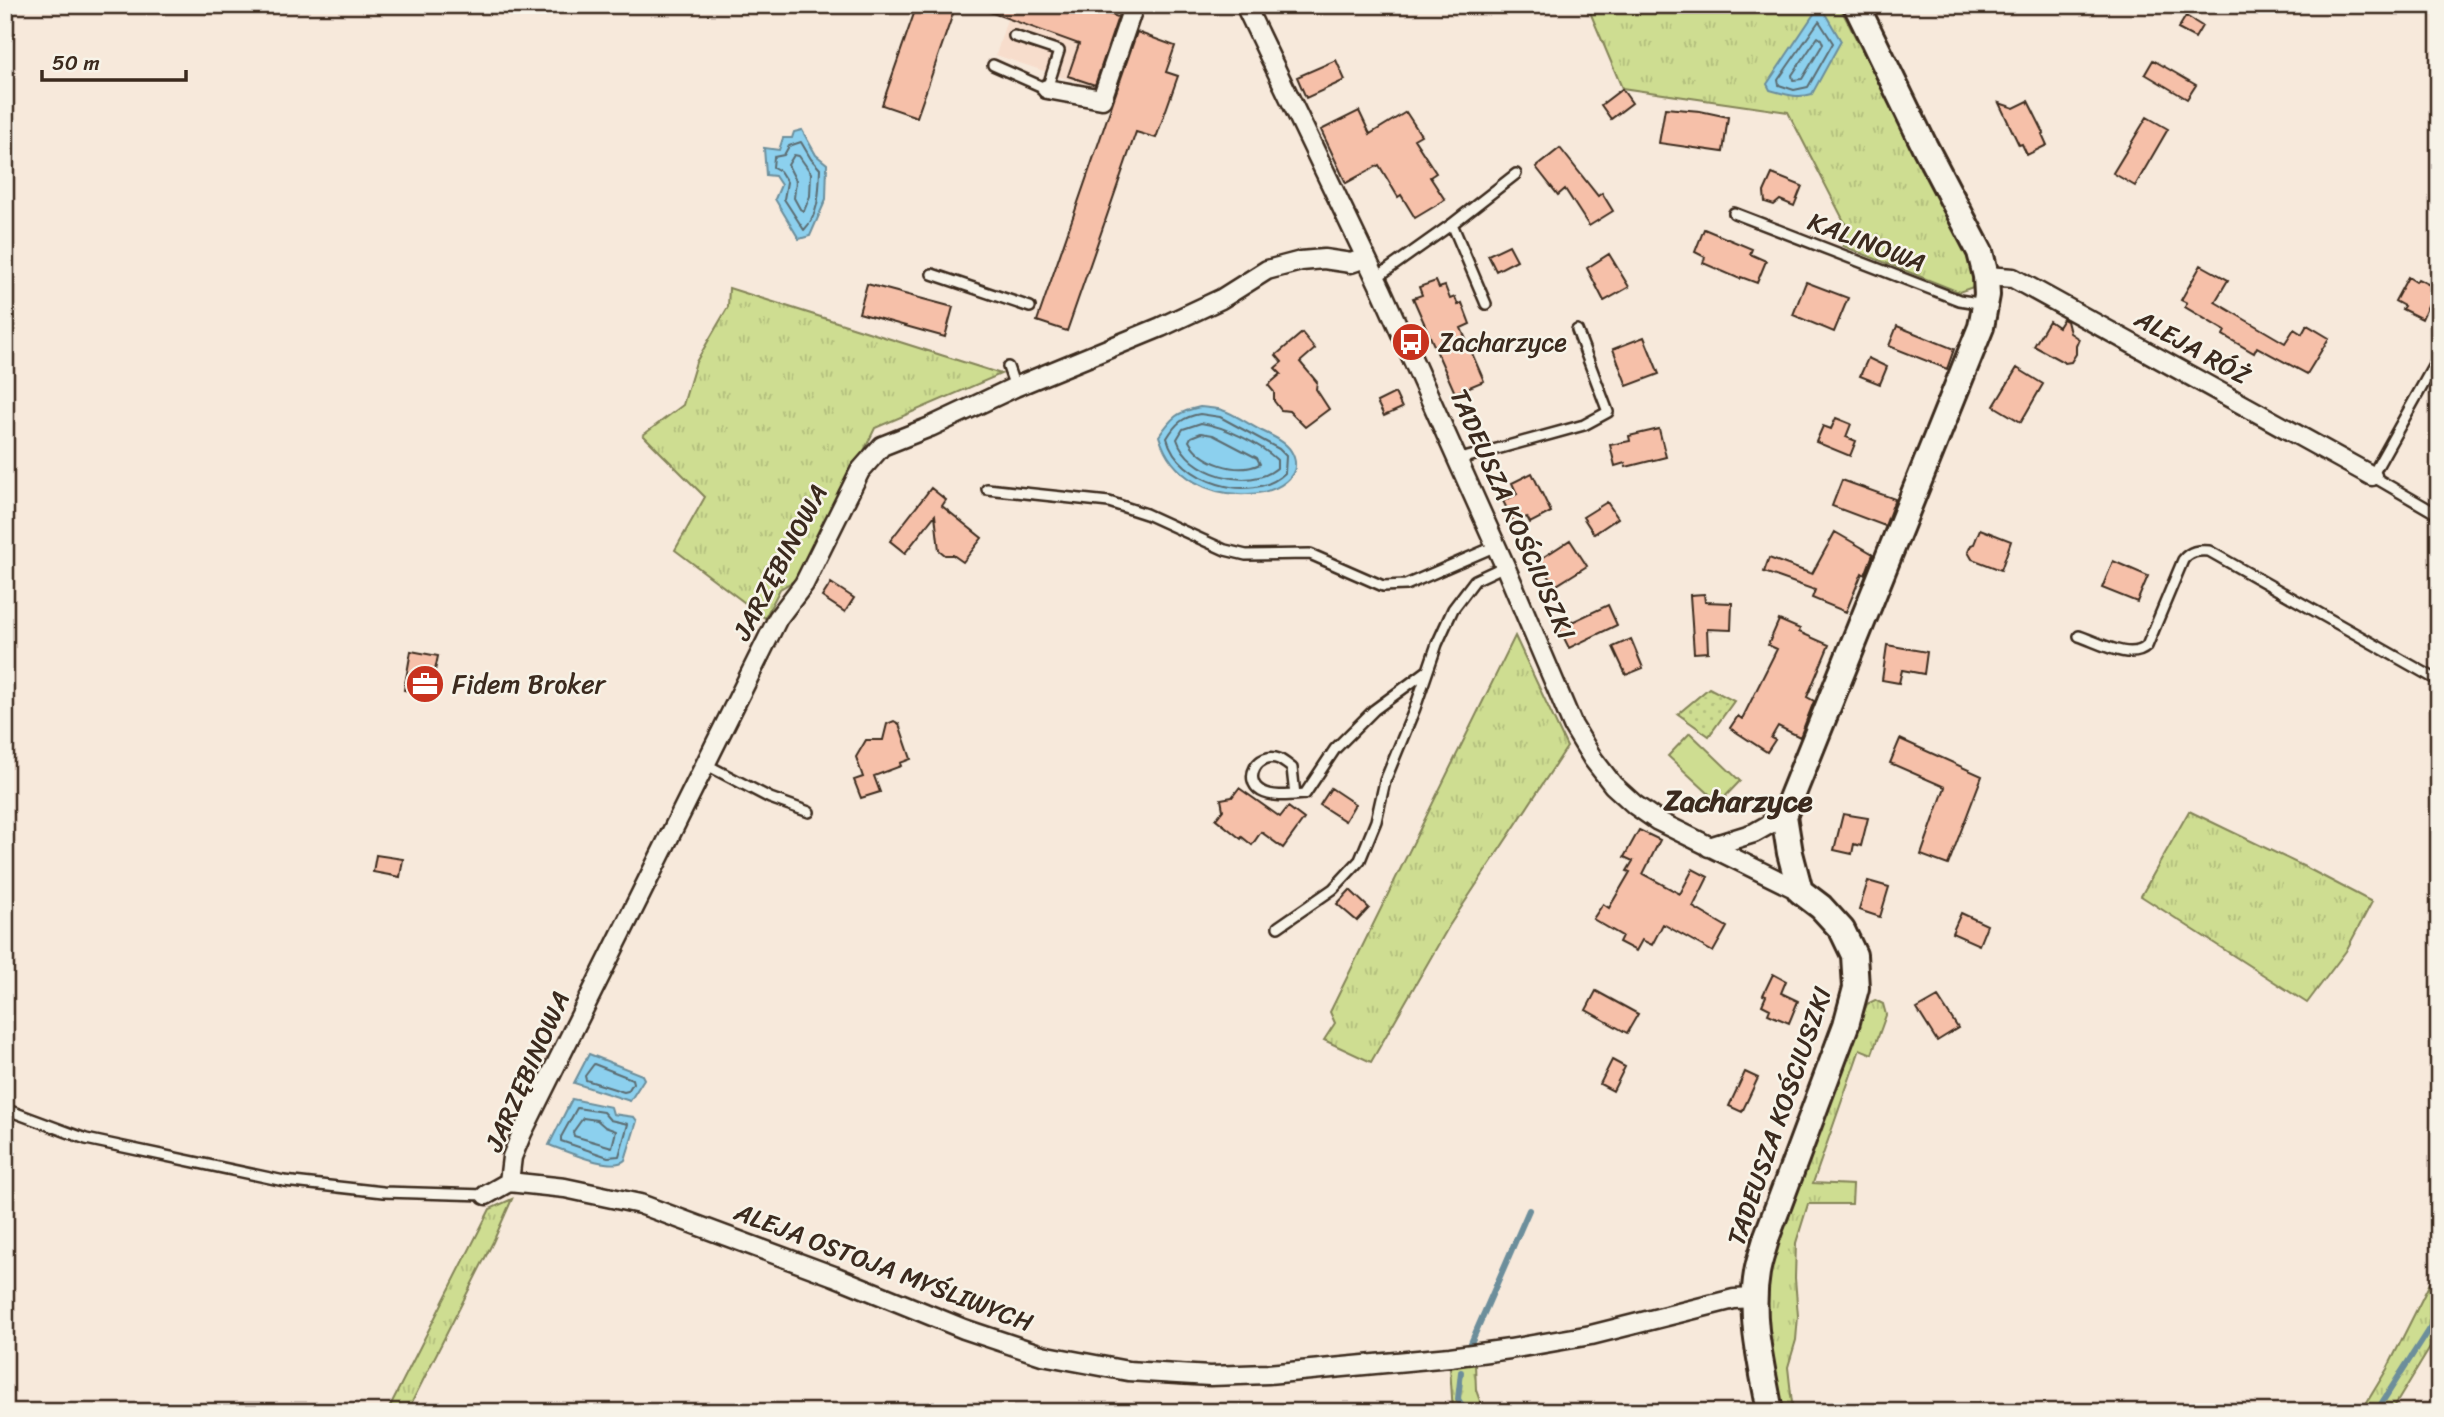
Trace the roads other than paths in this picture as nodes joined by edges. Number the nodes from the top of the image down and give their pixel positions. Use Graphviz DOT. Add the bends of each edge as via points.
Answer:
graph roads {
  1 [pos="1134,5"];
  2 [pos="1245,5"];
  3 [pos="1856,5"];
  4 [pos="1014,36"];
  5 [pos="993,65"];
  6 [pos="1046,89"];
  7 [pos="1516,174"];
  8 [pos="1734,213"];
  9 [pos="1452,224"];
  10 [pos="1366,258"];
  11 [pos="932,274"];
  12 [pos="1986,276"];
  13 [pos="1376,278"];
  14 [pos="1486,304"];
  15 [pos="1986,304"];
  16 [pos="1030,307"];
  17 [pos="1577,330"];
  18 [pos="2439,356"];
  19 [pos="1008,367"];
  20 [pos="1015,387"];
  21 [pos="1457,460"];
  22 [pos="2372,476"];
  23 [pos="987,489"];
  24 [pos="2439,515"];
  25 [pos="1496,546"];
  26 [pos="1505,566"];
  27 [pos="2079,636"];
  28 [pos="1428,670"];
  29 [pos="2439,681"];
  30 [pos="705,764"];
  31 [pos="1295,794"];
  32 [pos="809,812"];
  33 [pos="1784,816"];
  34 [pos="1709,847"];
  35 [pos="1800,891"];
  36 [pos="1278,927"];
  37 [pos="5,1109"];
  38 [pos="509,1182"];
  39 [pos="486,1195"];
  40 [pos="1754,1298"];
  41 [pos="1770,1412"];
  1 -- 6 [label="street" via="1102,99"];
  2 -- 10 [label="street, TADEUSZA KOŚCIUSZKI"];
  3 -- 12 [label="street" via="1980,251"];
  4 -- 6 [label="lane" via="1059,51"];
  5 -- 6 [label="lane"];
  7 -- 9 [label="lane"];
  8 -- 15 [label="lane, KALINOWA" via="1959,300"];
  9 -- 13 [label="lane"];
  9 -- 14 [label="lane"];
  10 -- 13 [label="street, TADEUSZA KOŚCIUSZKI"];
  10 -- 20 [label="street, JARZĘBINOWA" via="1351,263 1301,261 1267,270 1221,299"];
  11 -- 16 [label="lane"];
  12 -- 15 [label="street"];
  12 -- 22 [label="street, ALEJA RÓŻ" via="2013,278"];
  13 -- 21 [label="street, TADEUSZA KOŚCIUSZKI"];
  15 -- 33 [label="street" via="1981,327"];
  17 -- 21 [label="lane" via="1608,412 1584,425"];
  18 -- 22 [label="lane"];
  19 -- 20 [label="lane"];
  20 -- 30 [label="street, JARZĘBINOWA" via="882,446 859,471 804,584 778,618"];
  21 -- 25 [label="street, TADEUSZA KOŚCIUSZKI"];
  22 -- 24 [label="lane"];
  23 -- 25 [label="lane" via="1109,502 1225,550 1246,555 1310,554 1383,586 1406,585"];
  25 -- 26 [label="street, TADEUSZA KOŚCIUSZKI"];
  26 -- 28 [label="lane" via="1475,580 1465,591"];
  26 -- 34 [label="street, TADEUSZA KOŚCIUSZKI" via="1573,726 1593,759 1635,805"];
  27 -- 29 [label="lane" via="2141,652 2183,560 2194,551 2209,551"];
  28 -- 31 [label="lane" via="1374,710 1335,749 1305,794"];
  28 -- 36 [label="lane" via="1360,860 1333,889"];
  30 -- 32 [label="lane" via="770,798"];
  30 -- 38 [label="street, JARZĘBINOWA" via="522,1133 512,1157"];
  31 -- 31 [label="lane" via="1260,790 1253,780 1253,768 1259,761 1279,759 1292,768"];
  33 -- 34 [label="street" via="1754,833"];
  33 -- 35 [label="street"];
  34 -- 35 [label="street, TADEUSZA KOŚCIUSZKI"];
  35 -- 40 [label="street, TADEUSZA KOŚCIUSZKI" via="1842,930 1854,955 1856,988 1767,1236"];
  37 -- 39 [label="lane" via="86,1139 284,1181 383,1192"];
  38 -- 39 [label="street"];
  38 -- 40 [label="street, ALEJA OSTOJA MYŚLIWYCH" via="640,1204 964,1329 1042,1354 1128,1371 1268,1374 1428,1360 1591,1335"];
  40 -- 41 [label="street, TADEUSZA KOŚCIUSZKI"];
}
